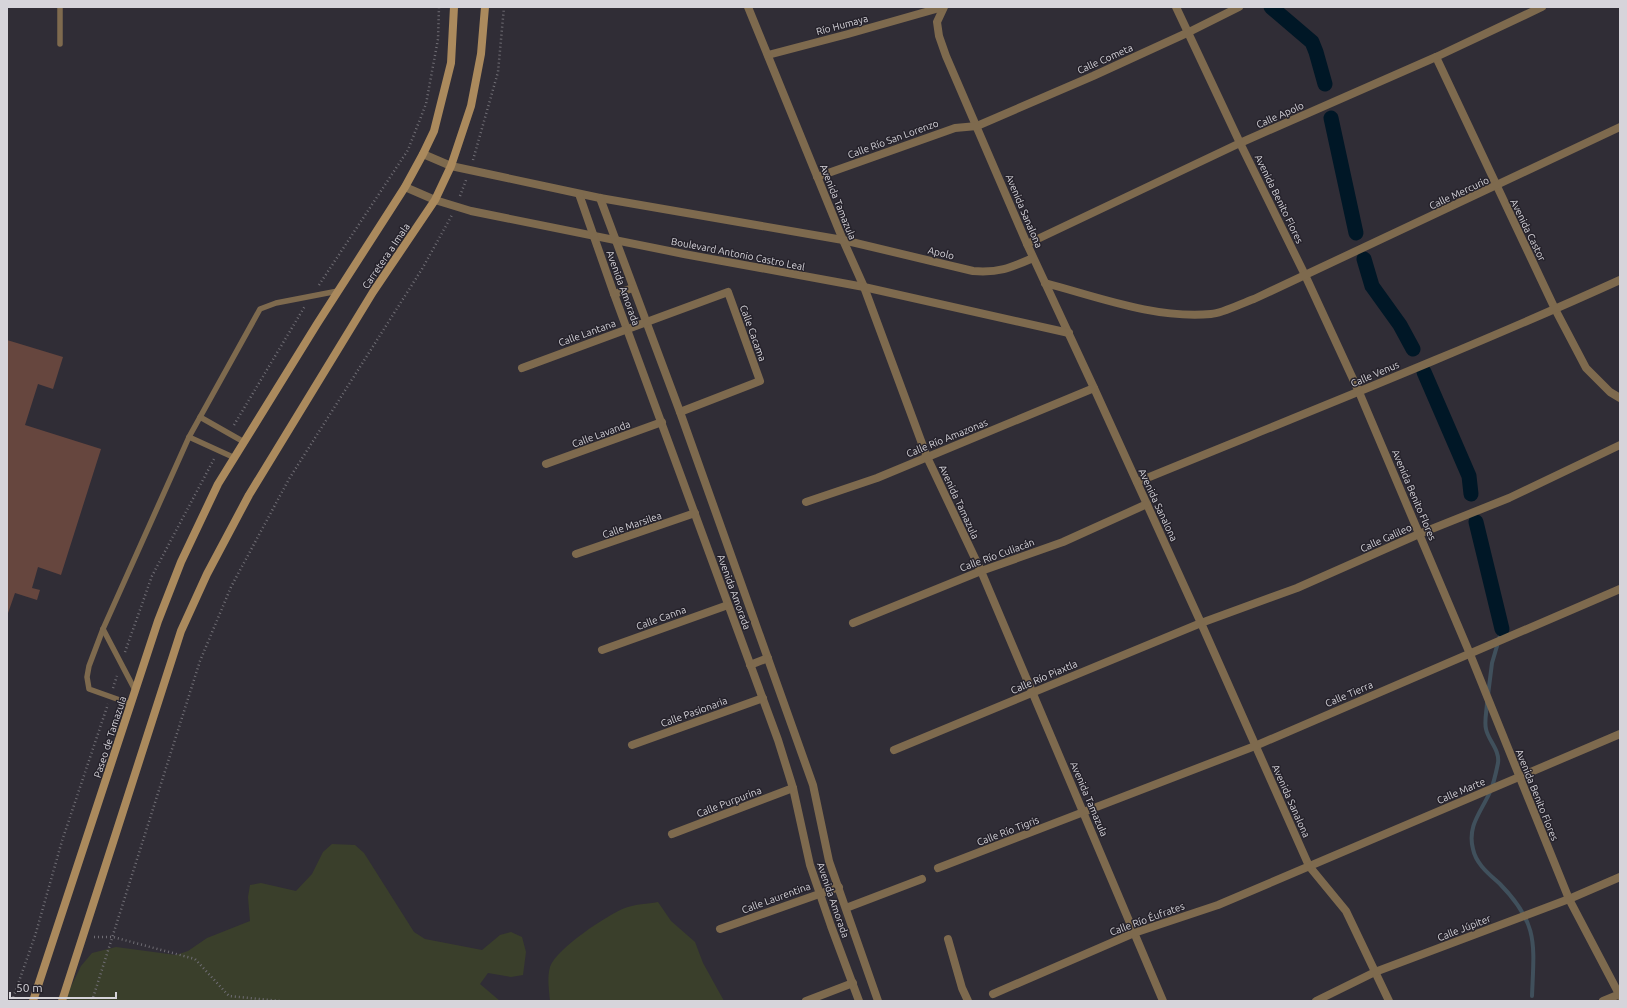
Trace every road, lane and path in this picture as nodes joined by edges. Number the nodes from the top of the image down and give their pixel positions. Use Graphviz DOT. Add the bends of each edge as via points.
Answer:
graph roads {
  1 [pos="60,7"];
  2 [pos="454,7"];
  3 [pos="485,7"];
  4 [pos="504,7"];
  5 [pos="748,7"];
  6 [pos="944,7"];
  7 [pos="1176,7"];
  8 [pos="1239,7"];
  9 [pos="1542,7"];
  10 [pos="1189,32"];
  11 [pos="60,44"];
  12 [pos="768,55"];
  13 [pos="1436,57"];
  14 [pos="977,126"];
  15 [pos="1620,127"];
  16 [pos="1240,143"];
  17 [pos="423,154"];
  18 [pos="452,166"];
  19 [pos="470,170"];
  20 [pos="817,177"];
  21 [pos="1496,186"];
  22 [pos="405,187"];
  23 [pos="579,194"];
  24 [pos="600,198"];
  25 [pos="435,200"];
  26 [pos="457,206"];
  27 [pos="594,236"];
  28 [pos="615,240"];
  29 [pos="843,240"];
  30 [pos="1027,244"];
  31 [pos="1033,258"];
  32 [pos="1305,275"];
  33 [pos="1620,280"];
  34 [pos="1045,283"];
  35 [pos="864,287"];
  36 [pos="633,288"];
  37 [pos="338,291"];
  38 [pos="728,292"];
  39 [pos="614,294"];
  40 [pos="1555,309"];
  41 [pos="646,322"];
  42 [pos="627,329"];
  43 [pos="1069,333"];
  44 [pos="522,368"];
  45 [pos="1094,388"];
  46 [pos="1359,392"];
  47 [pos="1620,398"];
  48 [pos="680,412"];
  49 [pos="200,417"];
  50 [pos="662,422"];
  51 [pos="188,437"];
  52 [pos="244,442"];
  53 [pos="1620,445"];
  54 [pos="927,457"];
  55 [pos="234,458"];
  56 [pos="546,464"];
  57 [pos="1136,482"];
  58 [pos="218,484"];
  59 [pos="806,502"];
  60 [pos="1147,504"];
  61 [pos="695,514"];
  62 [pos="1419,534"];
  63 [pos="576,554"];
  64 [pos="981,571"];
  65 [pos="1620,589"];
  66 [pos="728,605"];
  67 [pos="853,622"];
  68 [pos="1201,623"];
  69 [pos="103,629"];
  70 [pos="602,650"];
  71 [pos="1470,654"];
  72 [pos="768,658"];
  73 [pos="750,665"];
  74 [pos="135,690"];
  75 [pos="1032,693"];
  76 [pos="763,698"];
  77 [pos="131,704"];
  78 [pos="1620,734"];
  79 [pos="632,745"];
  80 [pos="1255,746"];
  81 [pos="894,750"];
  82 [pos="1519,778"];
  83 [pos="793,788"];
  84 [pos="1084,812"];
  85 [pos="672,834"];
  86 [pos="1309,866"];
  87 [pos="938,868"];
  88 [pos="1620,877"];
  89 [pos="922,879"];
  90 [pos="839,887"];
  91 [pos="820,893"];
  92 [pos="1569,899"];
  93 [pos="846,908"];
  94 [pos="720,929"];
  95 [pos="1134,933"];
  96 [pos="83,937"];
  97 [pos="113,937"];
  98 [pos="948,939"];
  99 [pos="1375,972"];
  100 [pos="853,983"];
  101 [pos="992,994"];
  102 [pos="1620,994"];
  103 [pos="33,1001"];
  104 [pos="62,1001"];
  105 [pos="92,1001"];
  106 [pos="280,1001"];
  107 [pos="806,1001"];
  108 [pos="859,1001"];
  109 [pos="878,1001"];
  110 [pos="968,1001"];
  111 [pos="1163,1001"];
  112 [pos="1316,1001"];
  113 [pos="1389,1001"];
  114 [pos="1602,1001"];
  1 -- 11 [label="lane"];
  2 -- 17 [label="main road, Carretera a Imala" via="451,63 434,131"];
  3 -- 18 [label="main road, Carretera a Imala" via="481,54 471,106"];
  4 -- 19 [label="path" via="498,72"];
  5 -- 12 [label="street, Avenida Tamazula"];
  6 -- 12 [label="street, Río Humaya"];
  6 -- 14 [label="street, Avenida Sanalona" via="937,22 939,36"];
  7 -- 10 [label="street, Avenida Benito Flores"];
  8 -- 10 [label="street, Calle Cometa"];
  9 -- 13 [label="street, Calle Apolo"];
  10 -- 14 [label="street, Calle Cometa"];
  10 -- 16 [label="street, Avenida Benito Flores"];
  12 -- 20 [label="street, Avenida Tamazula"];
  13 -- 16 [label="street, Calle Apolo"];
  13 -- 21 [label="street, Avenida Castor"];
  14 -- 20 [label="street, Calle Río San Lorenzo" via="955,128"];
  14 -- 30 [label="street, Avenida Sanalona"];
  15 -- 21 [label="street, Calle Mercurio"];
  16 -- 30 [label="street, Calle Apolo"];
  16 -- 32 [label="street, Avenida Benito Flores"];
  17 -- 18 [label="street"];
  17 -- 22 [label="main road, Carretera a Imala"];
  18 -- 19 [label="street"];
  18 -- 25 [label="main road, Carretera a Imala"];
  19 -- 23 [label="street"];
  19 -- 26 [label="path"];
  20 -- 29 [label="street, Avenida Tamazula"];
  21 -- 32 [label="street, Calle Mercurio"];
  21 -- 40 [label="street, Avenida Castor"];
  22 -- 25 [label="street, Boulevard Antonio Castro Leal"];
  22 -- 37 [label="main road, Carretera a Imala"];
  23 -- 24 [label="street"];
  23 -- 27 [label="street, Avenida Amorada"];
  24 -- 28 [label="street, Avenida Amorada"];
  24 -- 29 [label="street"];
  25 -- 26 [label="street, Boulevard Antonio Castro Leal"];
  25 -- 96 [label="main road, Carretera a Imala" via="373,292 249,495 207,574 181,631"];
  26 -- 27 [label="street, Boulevard Antonio Castro Leal"];
  26 -- 97 [label="path" via="422,268 289,478 231,587 200,661"];
  27 -- 28 [label="street, Boulevard Antonio Castro Leal"];
  27 -- 39 [label="street, Avenida Amorada"];
  28 -- 35 [label="street, Boulevard Antonio Castro Leal"];
  28 -- 36 [label="street, Avenida Amorada"];
  29 -- 31 [label="street, Apolo" via="973,271 992,272 1010,268"];
  29 -- 35 [label="street, Avenida Tamazula"];
  30 -- 31 [label="street, Avenida Sanalona"];
  31 -- 34 [label="street, Avenida Sanalona"];
  32 -- 34 [label="street, Calle Mercurio" via="1254,299 1212,314 1167,313 1134,307"];
  32 -- 46 [label="street, Avenida Benito Flores"];
  33 -- 40 [label="street, Calle Venus"];
  34 -- 43 [label="street, Avenida Sanalona"];
  35 -- 43 [label="street, Boulevard Antonio Castro Leal"];
  35 -- 54 [label="street, Avenida Tamazula"];
  36 -- 39 [label="street"];
  36 -- 41 [label="street, Avenida Amorada"];
  37 -- 49 [label="lane" via="276,303 260,309"];
  37 -- 52 [label="main road, Carretera a Imala"];
  38 -- 41 [label="street, Calle Lantana"];
  38 -- 48 [label="street, Calle Cacama" via="760,381"];
  39 -- 42 [label="street, Avenida Amorada"];
  40 -- 46 [label="street, Calle Venus"];
  40 -- 47 [label="street, Avenida Castor" via="1586,368 1610,392"];
  41 -- 42 [label="street, Calle Lantana"];
  41 -- 48 [label="street, Avenida Amorada"];
  42 -- 44 [label="street, Calle Lantana"];
  42 -- 50 [label="street, Avenida Amorada"];
  43 -- 45 [label="street, Avenida Sanalona"];
  45 -- 54 [label="street, Calle Río Amazonas"];
  45 -- 57 [label="street, Avenida Sanalona"];
  46 -- 57 [label="street, Calle Venus"];
  46 -- 62 [label="street, Avenida Benito Flores"];
  48 -- 72 [label="street, Avenida Amorada"];
  49 -- 51 [label="lane"];
  49 -- 52 [label="lane"];
  50 -- 56 [label="street, Calle Lavanda"];
  50 -- 61 [label="street, Avenida Amorada"];
  51 -- 55 [label="lane"];
  51 -- 69 [label="lane"];
  52 -- 55 [label="main road, Carretera a Imala"];
  53 -- 62 [label="street, Calle Galileo" via="1509,498"];
  54 -- 59 [label="street, Calle Río Amazonas" via="877,478"];
  54 -- 64 [label="street, Avenida Tamazula"];
  55 -- 58 [label="main road, Carretera a Imala"];
  57 -- 60 [label="street, Avenida Sanalona"];
  58 -- 74 [label="main road, Paseo de Tamazula" via="181,562"];
  60 -- 64 [label="street, Calle Río Culiacán" via="1063,542"];
  60 -- 68 [label="street, Avenida Sanalona"];
  61 -- 63 [label="street, Calle Marsilea"];
  61 -- 66 [label="street, Avenida Amorada"];
  62 -- 68 [label="street, Calle Galileo" via="1297,588"];
  62 -- 71 [label="street, Avenida Benito Flores"];
  64 -- 67 [label="street, Calle Río Culiacán"];
  64 -- 75 [label="street, Avenida Tamazula"];
  65 -- 71 [label="street, Calle Tierra"];
  66 -- 70 [label="street, Calle Canna"];
  66 -- 73 [label="street, Avenida Amorada"];
  68 -- 75 [label="street, Calle Río Piaxtla"];
  68 -- 80 [label="street, Avenida Sanalona"];
  69 -- 74 [label="lane"];
  69 -- 77 [label="lane" via="88,666 89,688"];
  71 -- 80 [label="street, Calle Tierra"];
  71 -- 82 [label="street, Avenida Benito Flores"];
  72 -- 73 [label="street"];
  72 -- 90 [label="street, Avenida Amorada" via="813,785 829,861"];
  73 -- 76 [label="street, Avenida Amorada"];
  74 -- 77 [label="main road, Paseo de Tamazula"];
  75 -- 81 [label="street, Calle Río Piaxtla"];
  75 -- 84 [label="street, Avenida Tamazula"];
  76 -- 79 [label="street, Calle Pasionaria"];
  76 -- 83 [label="street, Avenida Amorada"];
  77 -- 103 [label="main road, Paseo de Tamazula"];
  78 -- 82 [label="street, Calle Marte"];
  80 -- 84 [label="street, Calle Tierra"];
  80 -- 86 [label="street, Avenida Sanalona"];
  82 -- 86 [label="street, Calle Marte"];
  82 -- 92 [label="street, Avenida Benito Flores"];
  83 -- 85 [label="street, Calle Purpurina"];
  83 -- 91 [label="street, Avenida Amorada" via="810,865"];
  84 -- 87 [label="street, Calle Río Tigris"];
  84 -- 95 [label="street, Avenida Tamazula"];
  86 -- 95 [label="street, Calle Río Éufrates" via="1218,905"];
  86 -- 99 [label="street, Avenida Sanalona" via="1346,911"];
  88 -- 92 [label="street, Calle Júpiter"];
  89 -- 93 [label="street"];
  90 -- 91 [label="street, Calle Laurentina"];
  90 -- 93 [label="street, Avenida Amorada"];
  91 -- 94 [label="street, Calle Laurentina"];
  91 -- 100 [label="street, Avenida Amorada"];
  92 -- 99 [label="street, Calle Júpiter"];
  92 -- 102 [label="street, Avenida Benito Flores"];
  93 -- 109 [label="street, Avenida Amorada"];
  95 -- 101 [label="street, Calle Río Éufrates"];
  95 -- 111 [label="street, Avenida Tamazula"];
  96 -- 97 [label="path"];
  96 -- 104 [label="main road"];
  97 -- 105 [label="path"];
  97 -- 106 [label="path" via="195,959 229,996"];
  98 -- 110 [label="street"];
  99 -- 112 [label="street, Calle Júpiter"];
  99 -- 113 [label="street, Avenida Sanalona"];
  100 -- 107 [label="street"];
  100 -- 108 [label="street, Avenida Amorada"];
  102 -- 114 [label="street"];
}
